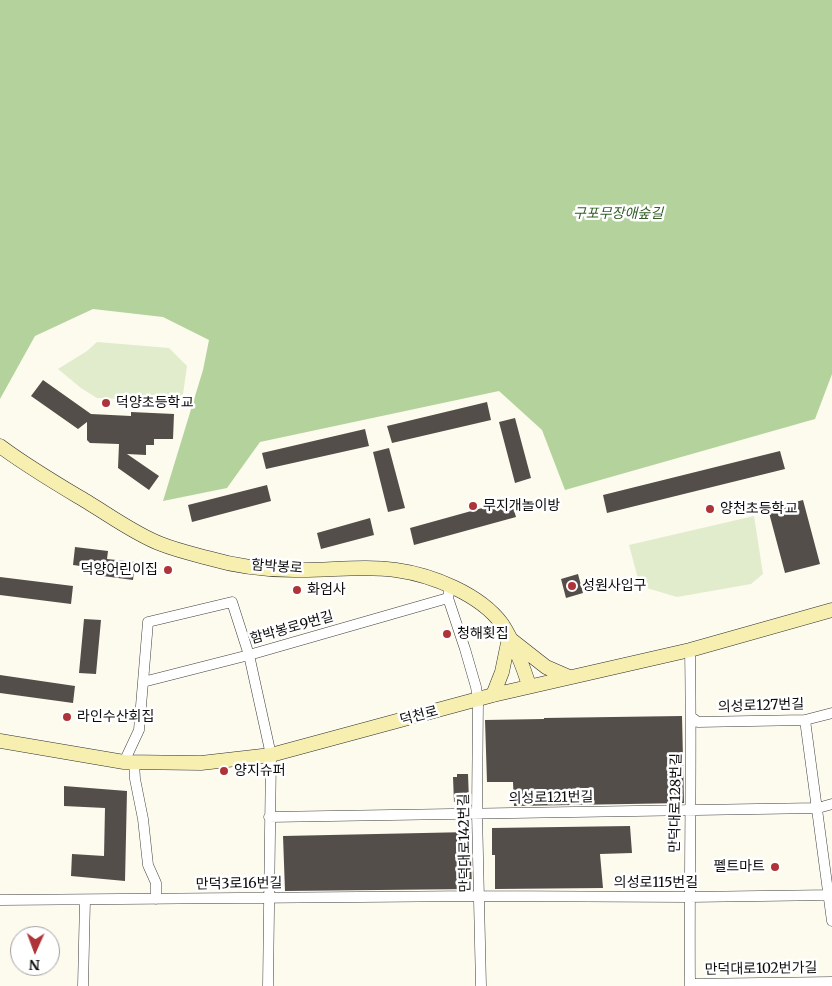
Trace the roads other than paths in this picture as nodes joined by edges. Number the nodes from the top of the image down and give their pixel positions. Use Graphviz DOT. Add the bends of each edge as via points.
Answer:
graph roads {
  1 [pos="0,446"];
  2 [pos="449,592"];
  3 [pos="832,610"];
  4 [pos="509,638"];
  5 [pos="690,650"];
  6 [pos="248,655"];
  7 [pos="569,677"];
  8 [pos="143,682"];
  9 [pos="529,686"];
  10 [pos="493,695"];
  11 [pos="478,700"];
  12 [pos="832,713"];
  13 [pos="691,717"];
  14 [pos="806,720"];
  15 [pos="0,741"];
  16 [pos="271,755"];
  17 [pos="129,762"];
  18 [pos="832,804"];
  19 [pos="818,808"];
  20 [pos="690,810"];
  21 [pos="478,813"];
  22 [pos="270,817"];
  23 [pos="830,895"];
  24 [pos="479,896"];
  25 [pos="689,897"];
  26 [pos="270,898"];
  27 [pos="0,900"];
  28 [pos="85,900"];
  29 [pos="156,900"];
  30 [pos="832,921"];
  31 [pos="832,982"];
  32 [pos="690,985"];
  33 [pos="84,986"];
  34 [pos="268,986"];
  35 [pos="481,986"];
  1 -- 2 [label="main road, 함박봉로" via="118,521 161,544 211,559 261,568 396,570 432,579"];
  2 -- 4 [label="main road, 함박봉로" via="484,607 502,624"];
  2 -- 6 [label="street, 함박봉로9번길"];
  2 -- 11 [label="street, 만덕대로142번길"];
  3 -- 5 [label="main road, 덕천로"];
  4 -- 7 [label="main road" via="546,667"];
  4 -- 9 [label="main road, 함박봉로"];
  4 -- 10 [label="main road"];
  5 -- 7 [label="main road, 덕천로"];
  5 -- 13 [label="street, 만덕대로128번길"];
  6 -- 8 [label="street, 함박봉로9번길"];
  6 -- 8 [label="street" via="232,602 148,622"];
  6 -- 16 [label="street"];
  7 -- 9 [label="main road, 덕천로"];
  8 -- 17 [label="street" via="139,730"];
  9 -- 10 [label="main road, 덕천로"];
  10 -- 11 [label="main road, 덕천로"];
  11 -- 16 [label="main road, 덕천로"];
  11 -- 21 [label="street, 만덕대로142번길"];
  12 -- 14 [label="street, 의성로127번길"];
  13 -- 14 [label="street, 의성로127번길" via="698,722"];
  13 -- 20 [label="street, 만덕대로128번길"];
  14 -- 19 [label="street"];
  15 -- 17 [label="main road, 덕천로"];
  16 -- 17 [label="main road, 덕천로" via="201,763"];
  16 -- 22 [label="street"];
  17 -- 29 [label="street" via="135,779 148,865 156,883"];
  18 -- 19 [label="street, 의성로121번길"];
  19 -- 20 [label="street, 의성로121번길"];
  19 -- 23 [label="street"];
  20 -- 21 [label="street, 의성로121번길"];
  20 -- 25 [label="street, 만덕대로128번길"];
  21 -- 22 [label="street, 의성로121번길"];
  21 -- 24 [label="street, 만덕대로142번길"];
  22 -- 26 [label="street"];
  23 -- 25 [label="street, 의성로115번길"];
  23 -- 30 [label="street"];
  24 -- 25 [label="street, 의성로115번길"];
  24 -- 26 [label="street, 만덕3로16번길"];
  24 -- 35 [label="street, 만덕대로142번길"];
  25 -- 32 [label="street, 만덕대로128번길"];
  26 -- 29 [label="street, 만덕3로16번길"];
  26 -- 34 [label="street"];
  27 -- 28 [label="street, 만덕3로16번길"];
  28 -- 29 [label="street, 만덕3로16번길"];
  28 -- 33 [label="street"];
  31 -- 32 [label="street, 만덕대로102번가길"];
}
